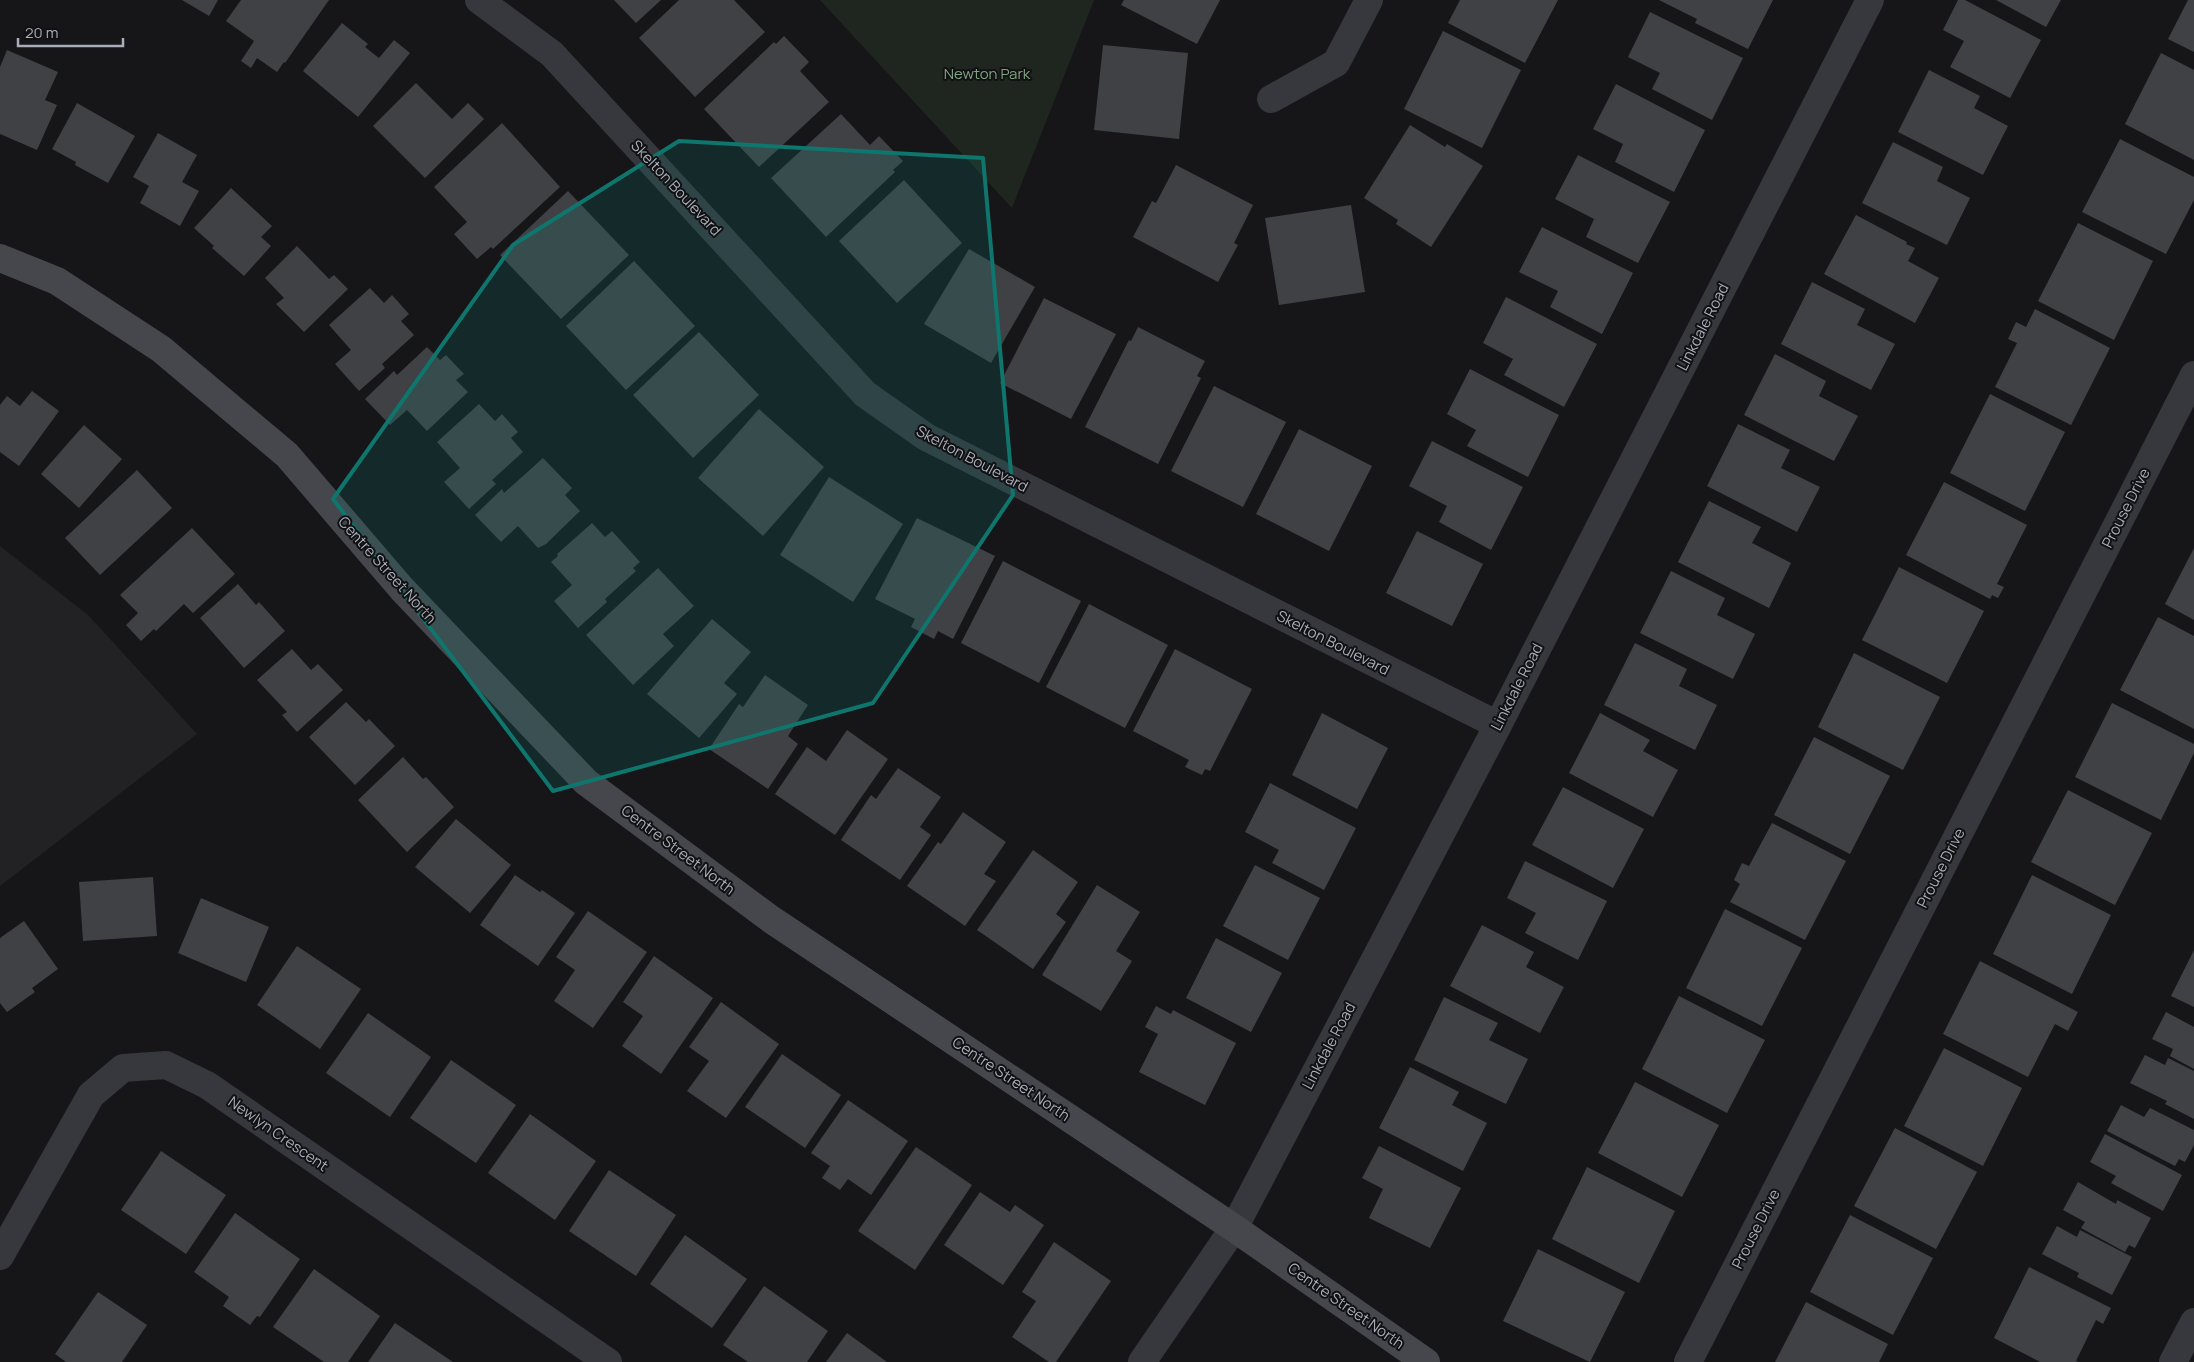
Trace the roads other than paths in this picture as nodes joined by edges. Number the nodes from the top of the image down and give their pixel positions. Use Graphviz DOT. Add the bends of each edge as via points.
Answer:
graph roads {
  1 [pos="479,0"];
  2 [pos="1369,0"];
  3 [pos="1870,0"];
  4 [pos="1270,98"];
  5 [pos="0,258"];
  6 [pos="2194,375"];
  7 [pos="1498,726"];
  8 [pos="1234,1228"];
  9 [pos="0,1256"];
  10 [pos="2194,1322"];
  11 [pos="608,1362"];
  12 [pos="1142,1362"];
  13 [pos="1426,1362"];
  14 [pos="1688,1362"];
  15 [pos="2173,1362"];
  1 -- 7 [label="street, Skelton Boulevard" via="552,54 865,394 926,437"];
  2 -- 4 [label="street" via="1336,63"];
  3 -- 7 [label="street, Linkdale Road"];
  5 -- 8 [label="street, Centre Street North" via="58,281 161,349 287,455 402,590 586,782 772,920"];
  6 -- 14 [label="street, Prouse Drive"];
  7 -- 8 [label="street, Linkdale Road"];
  8 -- 12 [label="street, Linkdale Road"];
  8 -- 13 [label="street, Centre Street North"];
  9 -- 11 [label="street, Newlyn Crescent" via="91,1095 123,1068 166,1066 207,1085"];
  10 -- 15 [label="street"];
}
